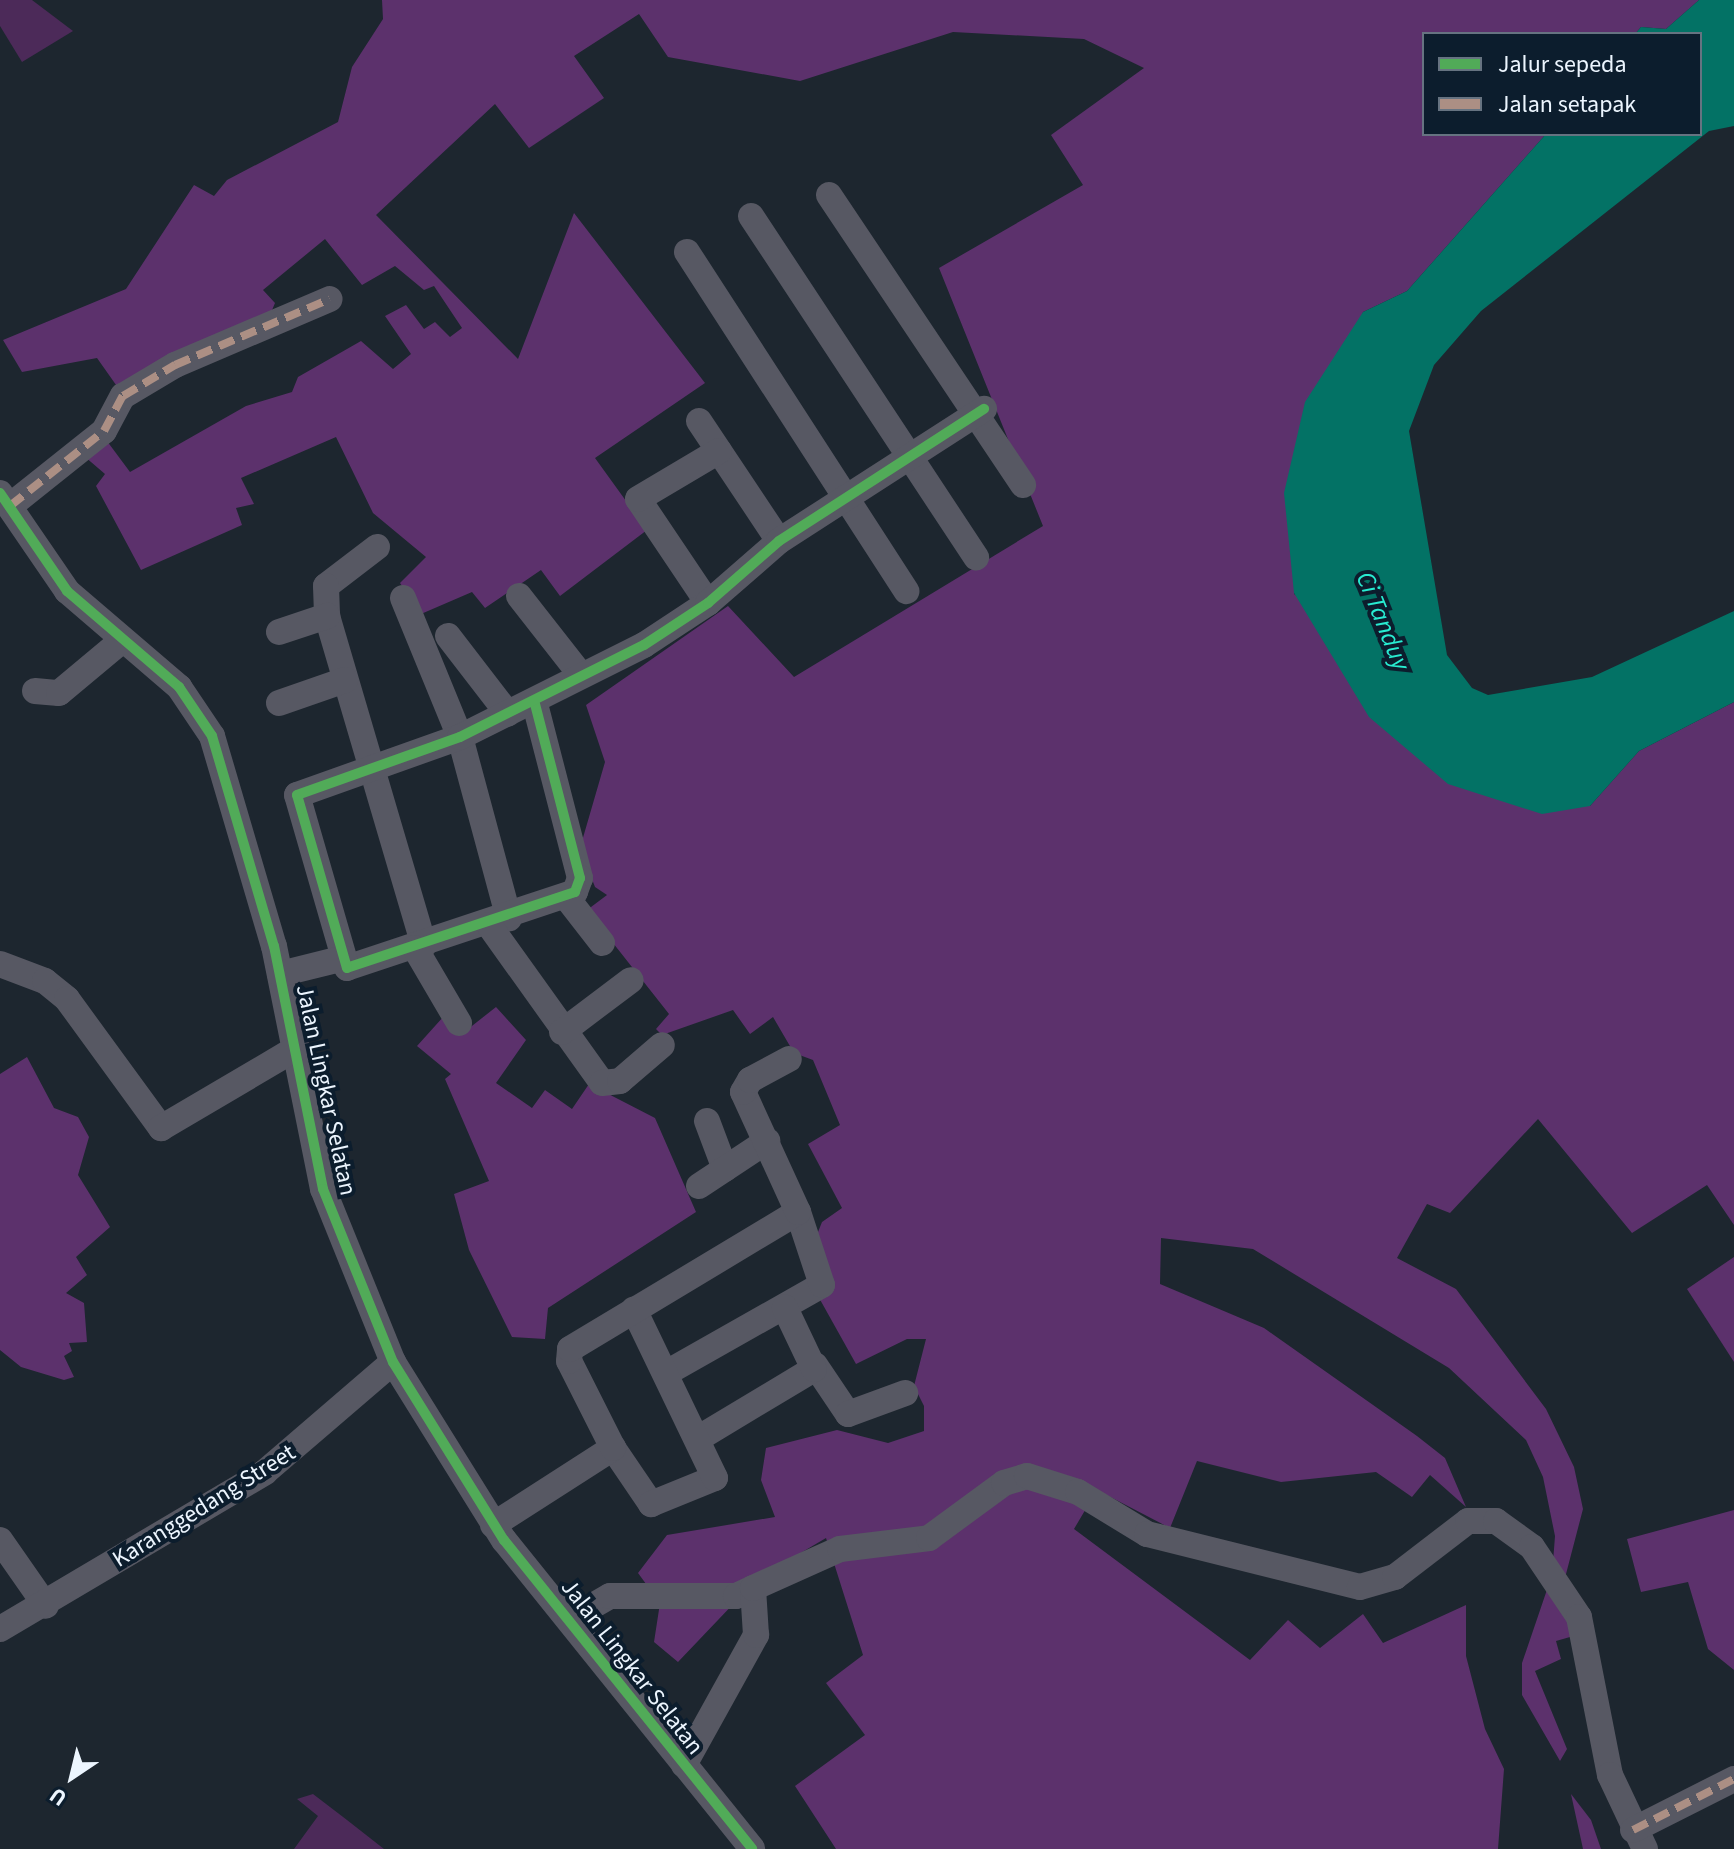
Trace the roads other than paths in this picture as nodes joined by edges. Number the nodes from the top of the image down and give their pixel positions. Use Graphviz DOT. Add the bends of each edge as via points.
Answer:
graph roads {
  1 [pos="829,195"];
  2 [pos="751,216"];
  3 [pos="687,252"];
  4 [pos="330,299"];
  5 [pos="979,412"];
  6 [pos="699,421"];
  7 [pos="719,451"];
  8 [pos="911,456"];
  9 [pos="1023,485"];
  10 [pos="5,500"];
  11 [pos="843,501"];
  12 [pos="779,541"];
  13 [pos="377,547"];
  14 [pos="976,557"];
  15 [pos="906,591"];
  16 [pos="519,596"];
  17 [pos="403,598"];
  18 [pos="708,603"];
  19 [pos="327,616"];
  20 [pos="279,632"];
  21 [pos="448,636"];
  22 [pos="120,642"];
  23 [pos="581,675"];
  24 [pos="345,680"];
  25 [pos="35,691"];
  26 [pos="279,703"];
  27 [pos="535,704"];
  28 [pos="508,714"];
  29 [pos="460,737"];
  30 [pos="369,771"];
  31 [pos="567,898"];
  32 [pos="499,921"];
  33 [pos="602,943"];
  34 [pos="420,946"];
  35 [pos="344,958"];
  36 [pos="0,964"];
  37 [pos="280,974"];
  38 [pos="631,980"];
  39 [pos="459,1023"];
  40 [pos="562,1032"];
  41 [pos="662,1045"];
  42 [pos="297,1048"];
  43 [pos="789,1059"];
  44 [pos="707,1121"];
  45 [pos="767,1141"];
  46 [pos="725,1169"];
  47 [pos="699,1186"];
  48 [pos="798,1212"];
  49 [pos="785,1308"];
  50 [pos="634,1310"];
  51 [pos="393,1362"];
  52 [pos="815,1365"];
  53 [pos="668,1372"];
  54 [pos="905,1393"];
  55 [pos="699,1438"];
  56 [pos="613,1448"];
  57 [pos="493,1525"];
  58 [pos="0,1540"];
  59 [pos="753,1588"];
  60 [pos="46,1606"];
  61 [pos="570,1619"];
  62 [pos="0,1629"];
  63 [pos="684,1765"];
  64 [pos="1734,1779"];
  65 [pos="1639,1840"];
  66 [pos="752,1849"];
  1 -- 5 [label="street"];
  2 -- 8 [label="street"];
  3 -- 11 [label="street"];
  4 -- 10 [label="street" via="175,365 123,396 104,431"];
  5 -- 8 [label="street"];
  5 -- 9 [label="street"];
  6 -- 7 [label="street"];
  7 -- 12 [label="street"];
  7 -- 18 [label="street" via="638,499"];
  8 -- 11 [label="street"];
  8 -- 14 [label="street"];
  10 -- 22 [label="street, Jalan Lingkar Selatan" via="67,591"];
  11 -- 12 [label="street"];
  11 -- 15 [label="street"];
  12 -- 18 [label="street"];
  13 -- 19 [label="street" via="326,586"];
  16 -- 23 [label="street"];
  17 -- 29 [label="street"];
  18 -- 23 [label="street"];
  19 -- 20 [label="street"];
  19 -- 24 [label="street"];
  21 -- 28 [label="street"];
  22 -- 25 [label="street" via="59,693"];
  22 -- 37 [label="street, Jalan Lingkar Selatan" via="202,714 221,758"];
  23 -- 27 [label="street"];
  24 -- 26 [label="street"];
  24 -- 30 [label="street"];
  27 -- 28 [label="street"];
  27 -- 31 [label="street" via="580,878"];
  28 -- 29 [label="street"];
  29 -- 30 [label="street"];
  29 -- 32 [label="street"];
  30 -- 34 [label="street"];
  30 -- 35 [label="street" via="304,790 295,802"];
  31 -- 32 [label="street"];
  31 -- 33 [label="street"];
  32 -- 34 [label="street"];
  32 -- 40 [label="street"];
  34 -- 35 [label="street" via="347,968"];
  34 -- 39 [label="street"];
  35 -- 37 [label="street"];
  36 -- 42 [label="street" via="45,981 67,999 161,1128"];
  37 -- 42 [label="street, Jalan Lingkar Selatan"];
  38 -- 40 [label="street"];
  40 -- 41 [label="street" via="608,1085"];
  42 -- 51 [label="street, Jalan Lingkar Selatan" via="323,1189"];
  43 -- 45 [label="street" via="744,1087"];
  44 -- 46 [label="street"];
  45 -- 46 [label="street"];
  45 -- 48 [label="street"];
  46 -- 47 [label="street"];
  48 -- 49 [label="street" via="825,1280"];
  48 -- 50 [label="street"];
  49 -- 52 [label="street"];
  49 -- 53 [label="street"];
  50 -- 53 [label="street"];
  50 -- 56 [label="street" via="568,1352"];
  51 -- 57 [label="street, Jalan Lingkar Selatan"];
  51 -- 60 [label="street, Karanggedang Street" via="265,1472"];
  52 -- 54 [label="street" via="848,1414"];
  52 -- 55 [label="street"];
  53 -- 55 [label="street"];
  55 -- 56 [label="street" via="714,1479 652,1504"];
  56 -- 57 [label="street"];
  57 -- 61 [label="street, Jalan Lingkar Selatan"];
  58 -- 60 [label="street"];
  59 -- 61 [label="street" via="736,1596 610,1596"];
  59 -- 63 [label="street" via="756,1635"];
  59 -- 65 [label="street" via="840,1549 929,1538 1004,1483 1027,1476 1078,1492 1147,1534 1360,1587 1395,1577 1468,1521 1496,1521 1532,1547 1579,1617 1610,1775"];
  60 -- 62 [label="street, Karanggedang Street"];
  61 -- 63 [label="street, Jalan Lingkar Selatan"];
  63 -- 66 [label="street, Jalan Lingkar Selatan"];
  64 -- 65 [label="street"];
}
